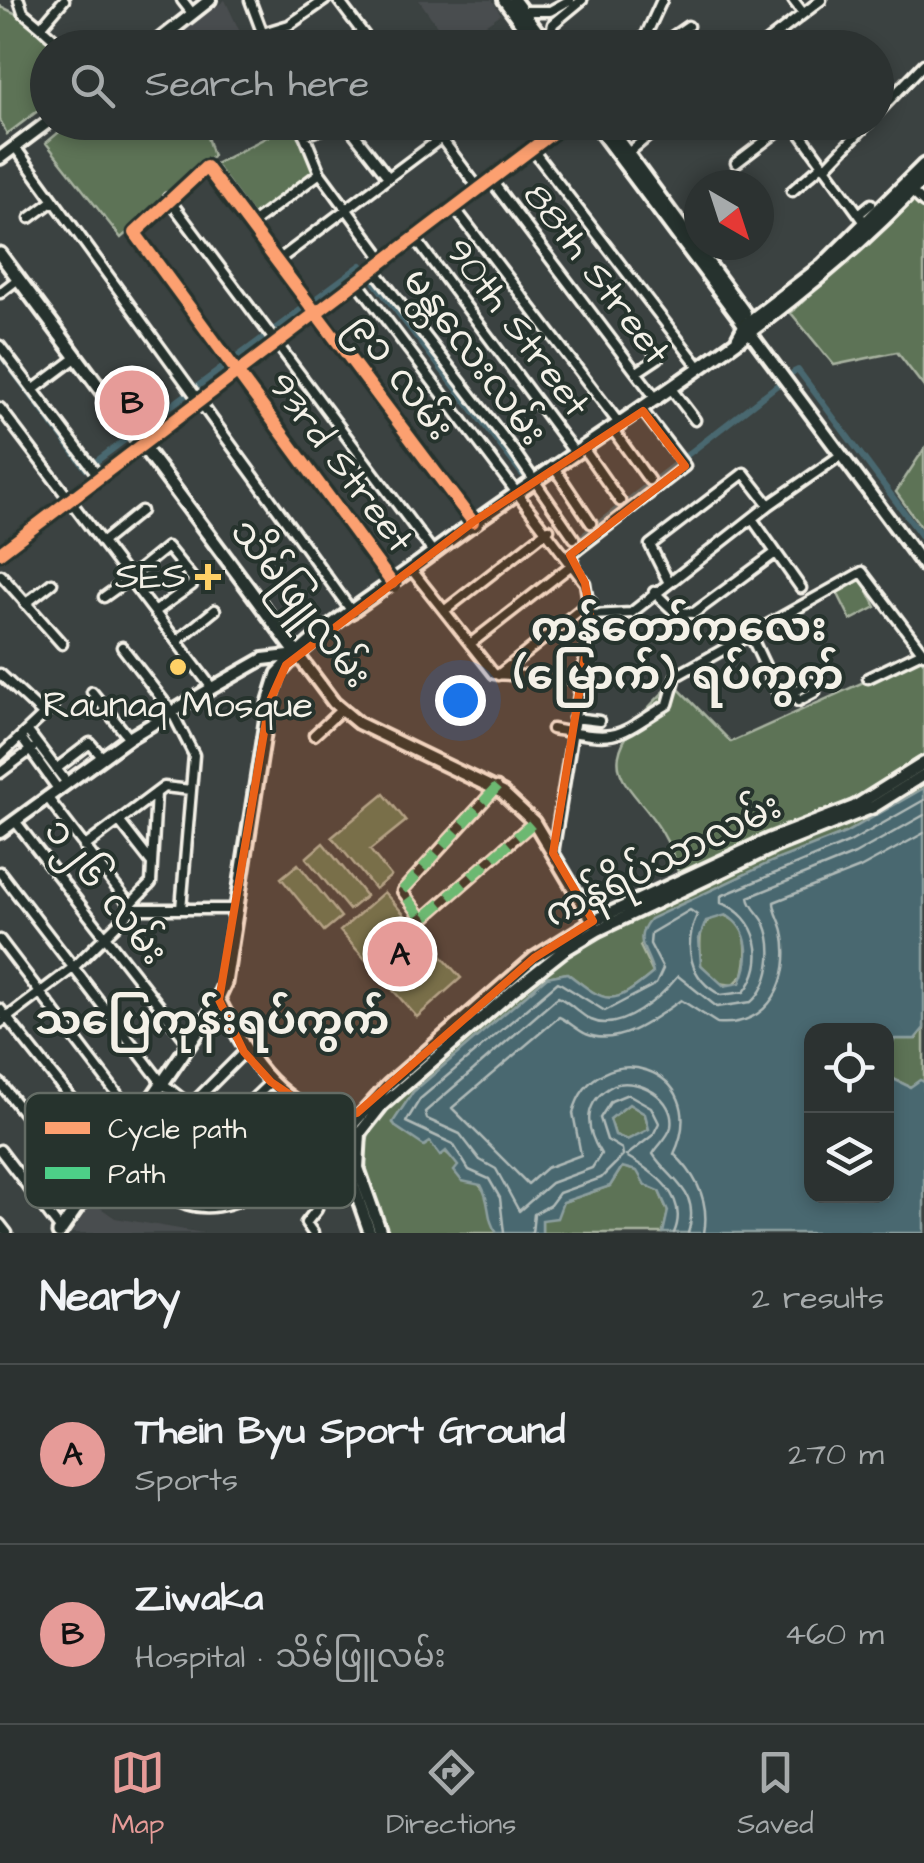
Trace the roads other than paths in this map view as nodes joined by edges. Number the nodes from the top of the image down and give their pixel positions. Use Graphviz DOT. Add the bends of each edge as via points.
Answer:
graph roads {
  1 [pos="18,0"];
  2 [pos="64,0"];
  3 [pos="182,0"];
  4 [pos="210,0"];
  5 [pos="250,0"];
  6 [pos="326,0"];
  7 [pos="338,0"];
  8 [pos="504,0"];
  9 [pos="514,0"];
  10 [pos="570,0"];
  11 [pos="582,0"];
  12 [pos="662,0"];
  13 [pos="793,0"];
  14 [pos="821,0"];
  15 [pos="522,11"];
  16 [pos="192,13"];
  17 [pos="802,13"];
  18 [pos="41,26"];
  19 [pos="688,26"];
  20 [pos="45,30"];
  21 [pos="171,30"];
  22 [pos="261,30"];
  23 [pos="274,30"];
  24 [pos="360,30"];
  25 [pos="530,30"];
  26 [pos="534,30"];
  27 [pos="551,30"];
  28 [pos="648,30"];
  29 [pos="682,30"];
  30 [pos="781,30"];
  31 [pos="924,64"];
  32 [pos="894,95"];
  33 [pos="30,136"];
  34 [pos="306,140"];
  35 [pos="358,140"];
  36 [pos="438,140"];
  37 [pos="442,140"];
  38 [pos="544,140"];
  39 [pos="608,140"];
  40 [pos="619,140"];
  41 [pos="644,140"];
  42 [pos="771,140"];
  43 [pos="804,140"];
  44 [pos="851,140"];
  45 [pos="15,147"];
  46 [pos="532,150"];
  47 [pos="628,153"];
  48 [pos="0,158"];
  49 [pos="736,164"];
  50 [pos="924,165"];
  51 [pos="824,166"];
  52 [pos="320,173"];
  53 [pos="388,177"];
  54 [pos="924,178"];
  55 [pos="490,180"];
  56 [pos="479,189"];
  57 [pos="792,191"];
  58 [pos="911,192"];
  59 [pos="653,195"];
  60 [pos="168,198"];
  61 [pos="54,201"];
  62 [pos="924,203"];
  63 [pos="871,204"];
  64 [pos="454,208"];
  65 [pos="346,209"];
  66 [pos="859,214"];
  67 [pos="30,218"];
  68 [pos="872,224"];
  69 [pos="250,225"];
  70 [pos="414,238"];
  71 [pos="0,254"];
  72 [pos="384,260"];
  73 [pos="276,262"];
  74 [pos="373,268"];
  75 [pos="18,279"];
  76 [pos="356,280"];
  77 [pos="0,292"];
  78 [pos="313,312"];
  79 [pos="748,329"];
  80 [pos="272,338"];
  81 [pos="649,345"];
  82 [pos="0,346"];
  83 [pos="77,357"];
  84 [pos="700,368"];
  85 [pos="234,372"];
  86 [pos="636,372"];
  87 [pos="33,390"];
  88 [pos="672,390"];
  89 [pos="196,401"];
  90 [pos="657,401"];
  91 [pos="0,408"];
  92 [pos="643,411"];
  93 [pos="695,420"];
  94 [pos="617,428"];
  95 [pos="144,444"];
  96 [pos="579,450"];
  97 [pos="844,453"];
  98 [pos="552,466"];
  99 [pos="101,479"];
  100 [pos="532,479"];
  101 [pos="649,480"];
  102 [pos="516,489"];
  103 [pos="73,500"];
  104 [pos="620,501"];
  105 [pos="769,505"];
  106 [pos="141,511"];
  107 [pos="753,520"];
  108 [pos="473,522"];
  109 [pos="592,524"];
  110 [pos="549,529"];
  111 [pos="905,535"];
  112 [pos="574,538"];
  113 [pos="105,540"];
  114 [pos="433,552"];
  115 [pos="0,553"];
  116 [pos="774,554"];
  117 [pos="924,555"];
  118 [pos="572,559"];
  119 [pos="924,566"];
  120 [pos="411,569"];
  121 [pos="1,575"];
  122 [pos="131,576"];
  123 [pos="668,582"];
  124 [pos="52,583"];
  125 [pos="392,583"];
  126 [pos="801,588"];
  127 [pos="654,592"];
  128 [pos="104,597"];
  129 [pos="591,601"];
  130 [pos="25,604"];
  131 [pos="156,610"];
  132 [pos="216,610"];
  133 [pos="444,611"];
  134 [pos="353,613"];
  135 [pos="591,615"];
  136 [pos="749,632"];
  137 [pos="178,640"];
  138 [pos="62,644"];
  139 [pos="470,644"];
  140 [pos="122,646"];
  141 [pos="923,653"];
  142 [pos="298,655"];
  143 [pos="0,674"];
  144 [pos="496,675"];
  145 [pos="868,678"];
  146 [pos="580,679"];
  147 [pos="212,688"];
  148 [pos="92,692"];
  149 [pos="795,693"];
  150 [pos="54,706"];
  151 [pos="341,710"];
  152 [pos="172,712"];
  153 [pos="44,715"];
  154 [pos="574,718"];
  155 [pos="600,722"];
  156 [pos="552,729"];
  157 [pos="571,732"];
  158 [pos="26,736"];
  159 [pos="314,736"];
  160 [pos="128,738"];
  161 [pos="34,747"];
  162 [pos="2,752"];
  163 [pos="102,757"];
  164 [pos="924,763"];
  165 [pos="56,769"];
  166 [pos="0,773"];
  167 [pos="924,775"];
  168 [pos="63,786"];
  169 [pos="496,787"];
  170 [pos="191,790"];
  171 [pos="156,793"];
  172 [pos="47,797"];
  173 [pos="15,820"];
  174 [pos="119,821"];
  175 [pos="534,822"];
  176 [pos="0,832"];
  177 [pos="84,847"];
  178 [pos="553,853"];
  179 [pos="151,862"];
  180 [pos="0,872"];
  181 [pos="131,907"];
  182 [pos="181,909"];
  183 [pos="239,909"];
  184 [pos="596,926"];
  185 [pos="105,936"];
  186 [pos="0,940"];
  187 [pos="74,968"];
  188 [pos="40,993"];
  189 [pos="219,1000"];
  190 [pos="0,1009"];
  191 [pos="3,1020"];
  192 [pos="188,1044"];
  193 [pos="244,1052"];
  194 [pos="0,1082"];
  195 [pos="271,1082"];
  196 [pos="162,1084"];
  197 [pos="62,1093"];
  198 [pos="116,1093"];
  199 [pos="156,1093"];
  200 [pos="175,1093"];
  201 [pos="201,1093"];
  202 [pos="260,1093"];
  203 [pos="285,1093"];
  204 [pos="367,1106"];
  205 [pos="355,1113"];
  206 [pos="25,1114"];
  207 [pos="355,1131"];
  208 [pos="0,1150"];
  209 [pos="25,1183"];
  210 [pos="355,1190"];
  211 [pos="44,1208"];
  212 [pos="76,1208"];
  213 [pos="80,1208"];
  214 [pos="316,1208"];
  215 [pos="0,1224"];
  216 [pos="62,1232"];
  217 [pos="7,1233"];
  218 [pos="313,1233"];
  219 [pos="370,1233"];
  220 [pos="382,1233"];
  1 -- 18 [label="street"];
  2 -- 18 [label="street"];
  3 -- 16 [label="street"];
  4 -- 16 [label="main road"];
  5 -- 22 [label="street"];
  6 -- 23 [label="street"];
  7 -- 24 [label="street"];
  8 -- 25 [label="main road"];
  9 -- 15 [label="main road"];
  10 -- 15 [label="street" via="550,10"];
  11 -- 27 [label="street"];
  12 -- 28 [label="street"];
  13 -- 17 [label="street"];
  14 -- 17 [label="street"];
  15 -- 26 [label="main road"];
  16 -- 21 [label="main road"];
  17 -- 30 [label="street"];
  18 -- 20 [label="street"];
  19 -- 29 [label="street"];
  31 -- 32 [label="street"];
  33 -- 45 [label="main road"];
  34 -- 52 [label="street"];
  35 -- 53 [label="street"];
  36 -- 53 [label="street"];
  37 -- 56 [label="street"];
  38 -- 46 [label="main road"];
  39 -- 59 [label="main road"];
  40 -- 47 [label="main road"];
  41 -- 47 [label="street"];
  42 -- 49 [label="street"];
  43 -- 51 [label="street"];
  44 -- 51 [label="street"];
  45 -- 48 [label="main road"];
  45 -- 61 [label="street"];
  46 -- 55 [label="main road"];
  46 -- 84 [label="street"];
  47 -- 59 [label="main road"];
  50 -- 68 [label="main road"];
  51 -- 57 [label="street"];
  51 -- 66 [label="street"];
  52 -- 65 [label="street"];
  52 -- 69 [label="street"];
  53 -- 65 [label="street"];
  54 -- 58 [label="main road"];
  55 -- 56 [label="main road"];
  55 -- 86 [label="street, 88th Street"];
  56 -- 64 [label="main road"];
  58 -- 62 [label="street"];
  58 -- 68 [label="main road"];
  59 -- 79 [label="main road"];
  60 -- 69 [label="street, ၉၁ လမ်း" via="206,167"];
  60 -- 80 [label="street"];
  60 -- 85 [label="street, 93rd Street" via="135,232"];
  61 -- 67 [label="street"];
  61 -- 89 [label="street"];
  63 -- 66 [label="street"];
  64 -- 70 [label="main road"];
  64 -- 94 [label="street"];
  65 -- 72 [label="street"];
  65 -- 73 [label="street"];
  66 -- 68 [label="street"];
  68 -- 79 [label="main road"];
  68 -- 79 [label="main road" via="785,306"];
  69 -- 73 [label="street, ၉၁ လမ်း"];
  70 -- 72 [label="main road"];
  70 -- 96 [label="street, 90th Street"];
  71 -- 75 [label="main road, သိမ်ဖြူလမ်း"];
  72 -- 74 [label="main road"];
  73 -- 78 [label="street, ၉၁ လမ်း"];
  74 -- 76 [label="main road"];
  74 -- 100 [label="street, မန္တလေးလမ်း"];
  75 -- 77 [label="street"];
  75 -- 83 [label="main road, သိမ်ဖြူလမ်း"];
  76 -- 78 [label="main road"];
  76 -- 102 [label="street, မန္တလေးလမ်း"];
  78 -- 80 [label="main road"];
  78 -- 108 [label="street, ၉၁ လမ်း"];
  79 -- 84 [label="main road"];
  79 -- 97 [label="main road"];
  80 -- 85 [label="main road"];
  80 -- 114 [label="street"];
  81 -- 86 [label="street" via="658,358"];
  82 -- 87 [label="street"];
  83 -- 87 [label="street"];
  83 -- 95 [label="main road, သိမ်ဖြူလမ်း"];
  84 -- 88 [label="main road"];
  85 -- 89 [label="main road"];
  85 -- 125 [label="street, 93rd Street"];
  86 -- 90 [label="street, 88th Street"];
  87 -- 99 [label="street"];
  88 -- 90 [label="main road"];
  88 -- 93 [label="street"];
  89 -- 95 [label="main road"];
  89 -- 134 [label="street"];
  90 -- 92 [label="main road"];
  91 -- 103 [label="street"];
  92 -- 94 [label="main road"];
  92 -- 118 [label="street" via="686,466"];
  94 -- 96 [label="main road"];
  94 -- 101 [label="street"];
  95 -- 99 [label="main road"];
  95 -- 142 [label="main road, သိမ်ဖြူလမ်း"];
  96 -- 98 [label="main road"];
  96 -- 104 [label="street, 90th Street"];
  97 -- 105 [label="street"];
  97 -- 111 [label="main road"];
  98 -- 100 [label="main road"];
  98 -- 109 [label="street"];
  99 -- 103 [label="main road"];
  100 -- 102 [label="main road"];
  100 -- 112 [label="street, မန္တလေးလမ်း"];
  102 -- 108 [label="main road"];
  102 -- 110 [label="street, မန္တလေးလမ်း"];
  103 -- 113 [label="street"];
  103 -- 115 [label="main road"];
  105 -- 107 [label="street"];
  105 -- 123 [label="street" via="744,473 739,476 650,545"];
  106 -- 113 [label="street"];
  107 -- 116 [label="street"];
  107 -- 123 [label="street"];
  108 -- 114 [label="main road"];
  110 -- 118 [label="street, မန္တလေးလမ်း"];
  110 -- 133 [label="street"];
  111 -- 117 [label="main road"];
  111 -- 119 [label="main road"];
  113 -- 122 [label="street"];
  114 -- 120 [label="main road"];
  116 -- 126 [label="street"];
  116 -- 127 [label="street" via="694,614 675,612"];
  118 -- 129 [label="street, မန္တလေးလမ်း"];
  118 -- 139 [label="street"];
  120 -- 125 [label="main road"];
  120 -- 133 [label="street"];
  121 -- 130 [label="street"];
  122 -- 128 [label="street"];
  122 -- 131 [label="street"];
  122 -- 131 [label="street" via="168,546 193,579"];
  123 -- 127 [label="street"];
  124 -- 130 [label="street"];
  125 -- 134 [label="main road"];
  127 -- 135 [label="street" via="631,613"];
  129 -- 135 [label="street"];
  129 -- 144 [label="street"];
  130 -- 138 [label="street"];
  131 -- 137 [label="street"];
  132 -- 137 [label="street"];
  133 -- 139 [label="street"];
  134 -- 142 [label="main road"];
  135 -- 146 [label="street"];
  136 -- 141 [label="street" via="862,572"];
  136 -- 149 [label="street" via="781,700"];
  136 -- 157 [label="street" via="676,676 668,704 638,723 608,739"];
  137 -- 147 [label="street"];
  139 -- 144 [label="street"];
  140 -- 152 [label="street"];
  141 -- 145 [label="street"];
  142 -- 147 [label="main road" via="263,659"];
  142 -- 151 [label="main road, သိမ်ဖြူလမ်း"];
  142 -- 183 [label="main road" via="278,674 270,704"];
  143 -- 153 [label="street"];
  144 -- 146 [label="street"];
  146 -- 154 [label="street"];
  147 -- 152 [label="main road"];
  148 -- 160 [label="street"];
  150 -- 153 [label="street"];
  151 -- 159 [label="street"];
  151 -- 169 [label="main road, သိမ်ဖြူလမ်း"];
  152 -- 160 [label="main road"];
  152 -- 170 [label="street" via="194,754"];
  153 -- 158 [label="street"];
  154 -- 155 [label="street"];
  154 -- 157 [label="street"];
  156 -- 157 [label="street"];
  157 -- 178 [label="street"];
  158 -- 161 [label="street"];
  158 -- 162 [label="street"];
  160 -- 163 [label="main road"];
  161 -- 165 [label="street"];
  161 -- 166 [label="street"];
  161 -- 168 [label="street"];
  163 -- 165 [label="street" via="90,743"];
  163 -- 168 [label="main road"];
  164 -- 184 [label="main road, ကန်ရိပ်သာလမ်း" via="854,807 768,840"];
  165 -- 168 [label="street"];
  167 -- 184 [label="main road" via="873,807"];
  168 -- 172 [label="main road"];
  169 -- 175 [label="main road, သိမ်ဖြူလမ်း"];
  169 -- 175 [label="street" via="402,891 423,919"];
  170 -- 171 [label="street" via="164,787"];
  170 -- 182 [label="street"];
  171 -- 174 [label="street"];
  171 -- 179 [label="street"];
  172 -- 173 [label="main road"];
  172 -- 177 [label="street"];
  173 -- 176 [label="main road"];
  173 -- 185 [label="street, ၁၂၆ လမ်း"];
  174 -- 177 [label="street"];
  174 -- 179 [label="street"];
  175 -- 178 [label="main road, သိမ်ဖြူလမ်း"];
  177 -- 181 [label="street"];
  178 -- 184 [label="main road, သိမ်ဖြူလမ်း"];
  179 -- 181 [label="street" via="149,887"];
  180 -- 187 [label="street"];
  181 -- 182 [label="street"];
  181 -- 185 [label="street"];
  182 -- 183 [label="street"];
  183 -- 189 [label="main road"];
  184 -- 204 [label="main road, ကန်ရိပ်သာလမ်း" via="534,958"];
  184 -- 207 [label="main road"];
  185 -- 187 [label="street"];
  185 -- 192 [label="street, ၁၂၆ လမ်း"];
  186 -- 188 [label="street"];
  187 -- 188 [label="street"];
  187 -- 196 [label="street"];
  188 -- 191 [label="street"];
  188 -- 198 [label="street"];
  189 -- 192 [label="main road"];
  189 -- 193 [label="main road"];
  190 -- 191 [label="street"];
  191 -- 197 [label="street"];
  192 -- 196 [label="main road"];
  193 -- 195 [label="main road"];
  193 -- 201 [label="street"];
  194 -- 206 [label="street"];
  195 -- 202 [label="street"];
  195 -- 203 [label="main road"];
  196 -- 199 [label="main road"];
  196 -- 200 [label="street"];
  204 -- 205 [label="main road"];
  204 -- 207 [label="main road, ကန်ရိပ်သာလမ်း"];
  207 -- 220 [label="main road" via="358,1168"];
  208 -- 209 [label="street"];
  210 -- 219 [label="main road, ကန်ရိပ်သာလမ်း"];
  211 -- 216 [label="street"];
  212 -- 216 [label="main road"];
  213 -- 216 [label="main road"];
  214 -- 218 [label="street" via="306,1223"];
  215 -- 217 [label="street"];
}
